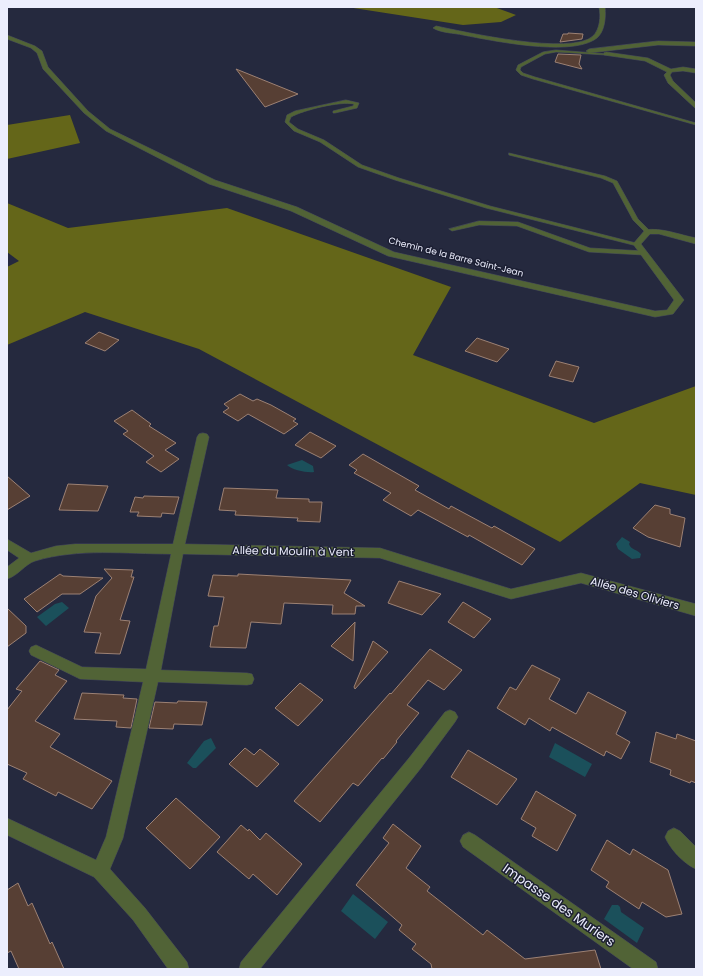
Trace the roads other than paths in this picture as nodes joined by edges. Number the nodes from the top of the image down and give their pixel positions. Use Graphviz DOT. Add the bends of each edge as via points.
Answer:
graph roads {
  1 [pos="602,7"];
  2 [pos="436,28"];
  3 [pos="7,37"];
  4 [pos="696,44"];
  5 [pos="568,46"];
  6 [pos="589,51"];
  7 [pos="606,54"];
  8 [pos="670,70"];
  9 [pos="696,71"];
  10 [pos="696,107"];
  11 [pos="335,112"];
  12 [pos="696,124"];
  13 [pos="511,154"];
  14 [pos="452,229"];
  15 [pos="648,232"];
  16 [pos="696,241"];
  17 [pos="637,244"];
  18 [pos="644,253"];
  19 [pos="203,437"];
  20 [pos="7,544"];
  21 [pos="178,549"];
  22 [pos="29,558"];
  23 [pos="7,574"];
  24 [pos="550,584"];
  25 [pos="696,610"];
  26 [pos="36,651"];
  27 [pos="152,676"];
  28 [pos="247,679"];
  29 [pos="450,717"];
  30 [pos="7,826"];
  31 [pos="674,837"];
  32 [pos="469,841"];
  33 [pos="696,860"];
  34 [pos="100,871"];
  35 [pos="180,969"];
  36 [pos="248,969"];
  37 [pos="649,969"];
  1 -- 5 [label="street" via="604,15 592,40"];
  2 -- 5 [label="street"];
  3 -- 18 [label="street, Chemin de la Barre Saint-Jean" via="40,52 45,68 86,112 108,130 212,182 294,209 392,254 655,314 670,312 679,300"];
  4 -- 6 [label="street" via="658,43"];
  5 -- 6 [label="street"];
  6 -- 7 [label="street"];
  7 -- 8 [label="street" via="646,59"];
  7 -- 12 [label="lane" via="565,51 544,53 519,66 518,70 534,78"];
  8 -- 9 [label="street"];
  8 -- 10 [label="street" via="667,75 670,82"];
  11 -- 17 [label="lane" via="355,107 357,103 346,101 303,110 290,116 287,122 296,130 322,141 368,169 488,207"];
  13 -- 15 [label="lane" via="615,182 636,220"];
  14 -- 18 [label="lane" via="479,223 518,224 589,250"];
  15 -- 16 [label="street" via="660,232"];
  15 -- 17 [label="street"];
  17 -- 18 [label="street, Chemin de la Barre Saint-Jean"];
  19 -- 21 [label="street"];
  20 -- 22 [label="street"];
  21 -- 22 [label="street, Allée du Moulin à Vent" via="75,549"];
  21 -- 24 [label="street, Allée du Moulin à Vent" via="380,553 511,594"];
  21 -- 27 [label="street"];
  22 -- 23 [label="street, Allée du Moulin à Vent"];
  24 -- 25 [label="street, Allée des Oliviers" via="581,578"];
  26 -- 27 [label="street" via="80,673"];
  27 -- 28 [label="street"];
  27 -- 34 [label="street" via="114,838"];
  29 -- 36 [label="street"];
  30 -- 34 [label="street"];
  31 -- 33 [label="street"];
  32 -- 37 [label="street, Impasse des Muriers"];
  34 -- 35 [label="street" via="139,914"];
}
